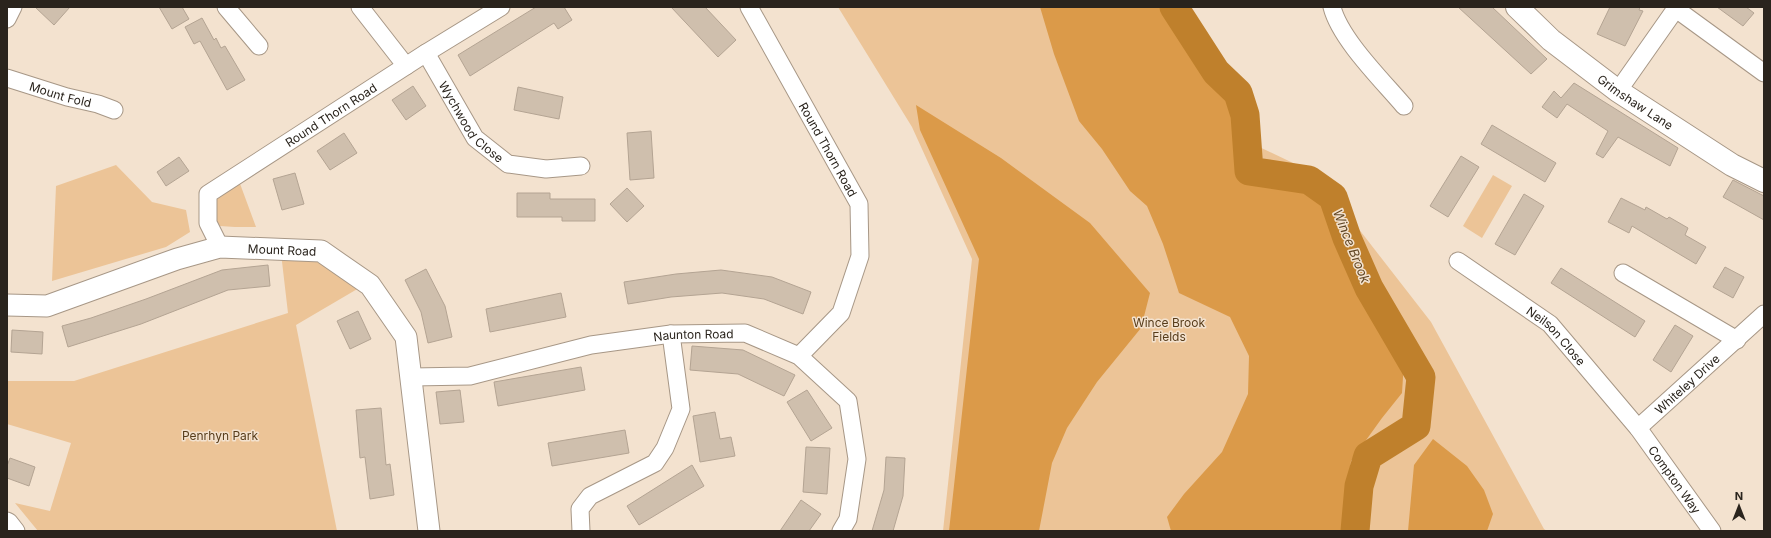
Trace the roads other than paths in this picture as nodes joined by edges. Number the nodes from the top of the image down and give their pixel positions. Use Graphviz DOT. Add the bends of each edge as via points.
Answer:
graph roads {
  1 [pos="13,7"];
  2 [pos="226,7"];
  3 [pos="360,7"];
  4 [pos="501,7"];
  5 [pos="749,7"];
  6 [pos="1332,7"];
  7 [pos="1517,7"];
  8 [pos="1677,8"];
  9 [pos="7,19"];
  10 [pos="259,46"];
  11 [pos="426,53"];
  12 [pos="406,66"];
  13 [pos="1764,73"];
  14 [pos="7,78"];
  15 [pos="1618,91"];
  16 [pos="1404,106"];
  17 [pos="114,110"];
  18 [pos="581,166"];
  19 [pos="1764,181"];
  20 [pos="220,246"];
  21 [pos="1458,261"];
  22 [pos="1623,273"];
  23 [pos="7,305"];
  24 [pos="1764,314"];
  25 [pos="671,334"];
  26 [pos="1737,340"];
  27 [pos="799,356"];
  28 [pos="412,377"];
  29 [pos="1638,428"];
  30 [pos="7,521"];
  31 [pos="16,531"];
  32 [pos="428,531"];
  33 [pos="581,531"];
  34 [pos="841,531"];
  35 [pos="1712,531"];
  1 -- 9 [label="street"];
  2 -- 10 [label="street"];
  3 -- 12 [label="street"];
  4 -- 11 [label="street, Round Thorn Road"];
  5 -- 27 [label="street, Round Thorn Road" via="859,204 860,256 841,313"];
  6 -- 16 [label="street" via="1347,39"];
  7 -- 15 [label="main road, Grimshaw Lane" via="1551,40"];
  8 -- 13 [label="street"];
  8 -- 15 [label="street"];
  11 -- 12 [label="street, Round Thorn Road"];
  11 -- 18 [label="street, Wychwood Close" via="474,138 508,164 546,169"];
  12 -- 20 [label="street, Round Thorn Road" via="208,194 208,223"];
  14 -- 17 [label="street, Mount Fold"];
  15 -- 19 [label="main road, Grimshaw Lane" via="1732,165"];
  20 -- 23 [label="street, Mount Road" via="177,258 47,306"];
  20 -- 28 [label="street, Mount Road" via="321,251 375,292 406,337"];
  21 -- 29 [label="street, Neilson Close" via="1550,324"];
  22 -- 26 [label="street"];
  24 -- 26 [label="street, Whiteley Drive"];
  25 -- 27 [label="street, Naunton Road" via="745,333"];
  25 -- 28 [label="street, Naunton Road" via="591,345 470,376"];
  25 -- 33 [label="street" via="680,409 665,448 655,463 590,496 580,508"];
  26 -- 29 [label="street, Whiteley Drive"];
  27 -- 34 [label="street, Naunton Road" via="848,401 857,459 848,519"];
  28 -- 32 [label="street, Mount Road"];
  29 -- 35 [label="street, Compton Way"];
  30 -- 31 [label="street"];
}
